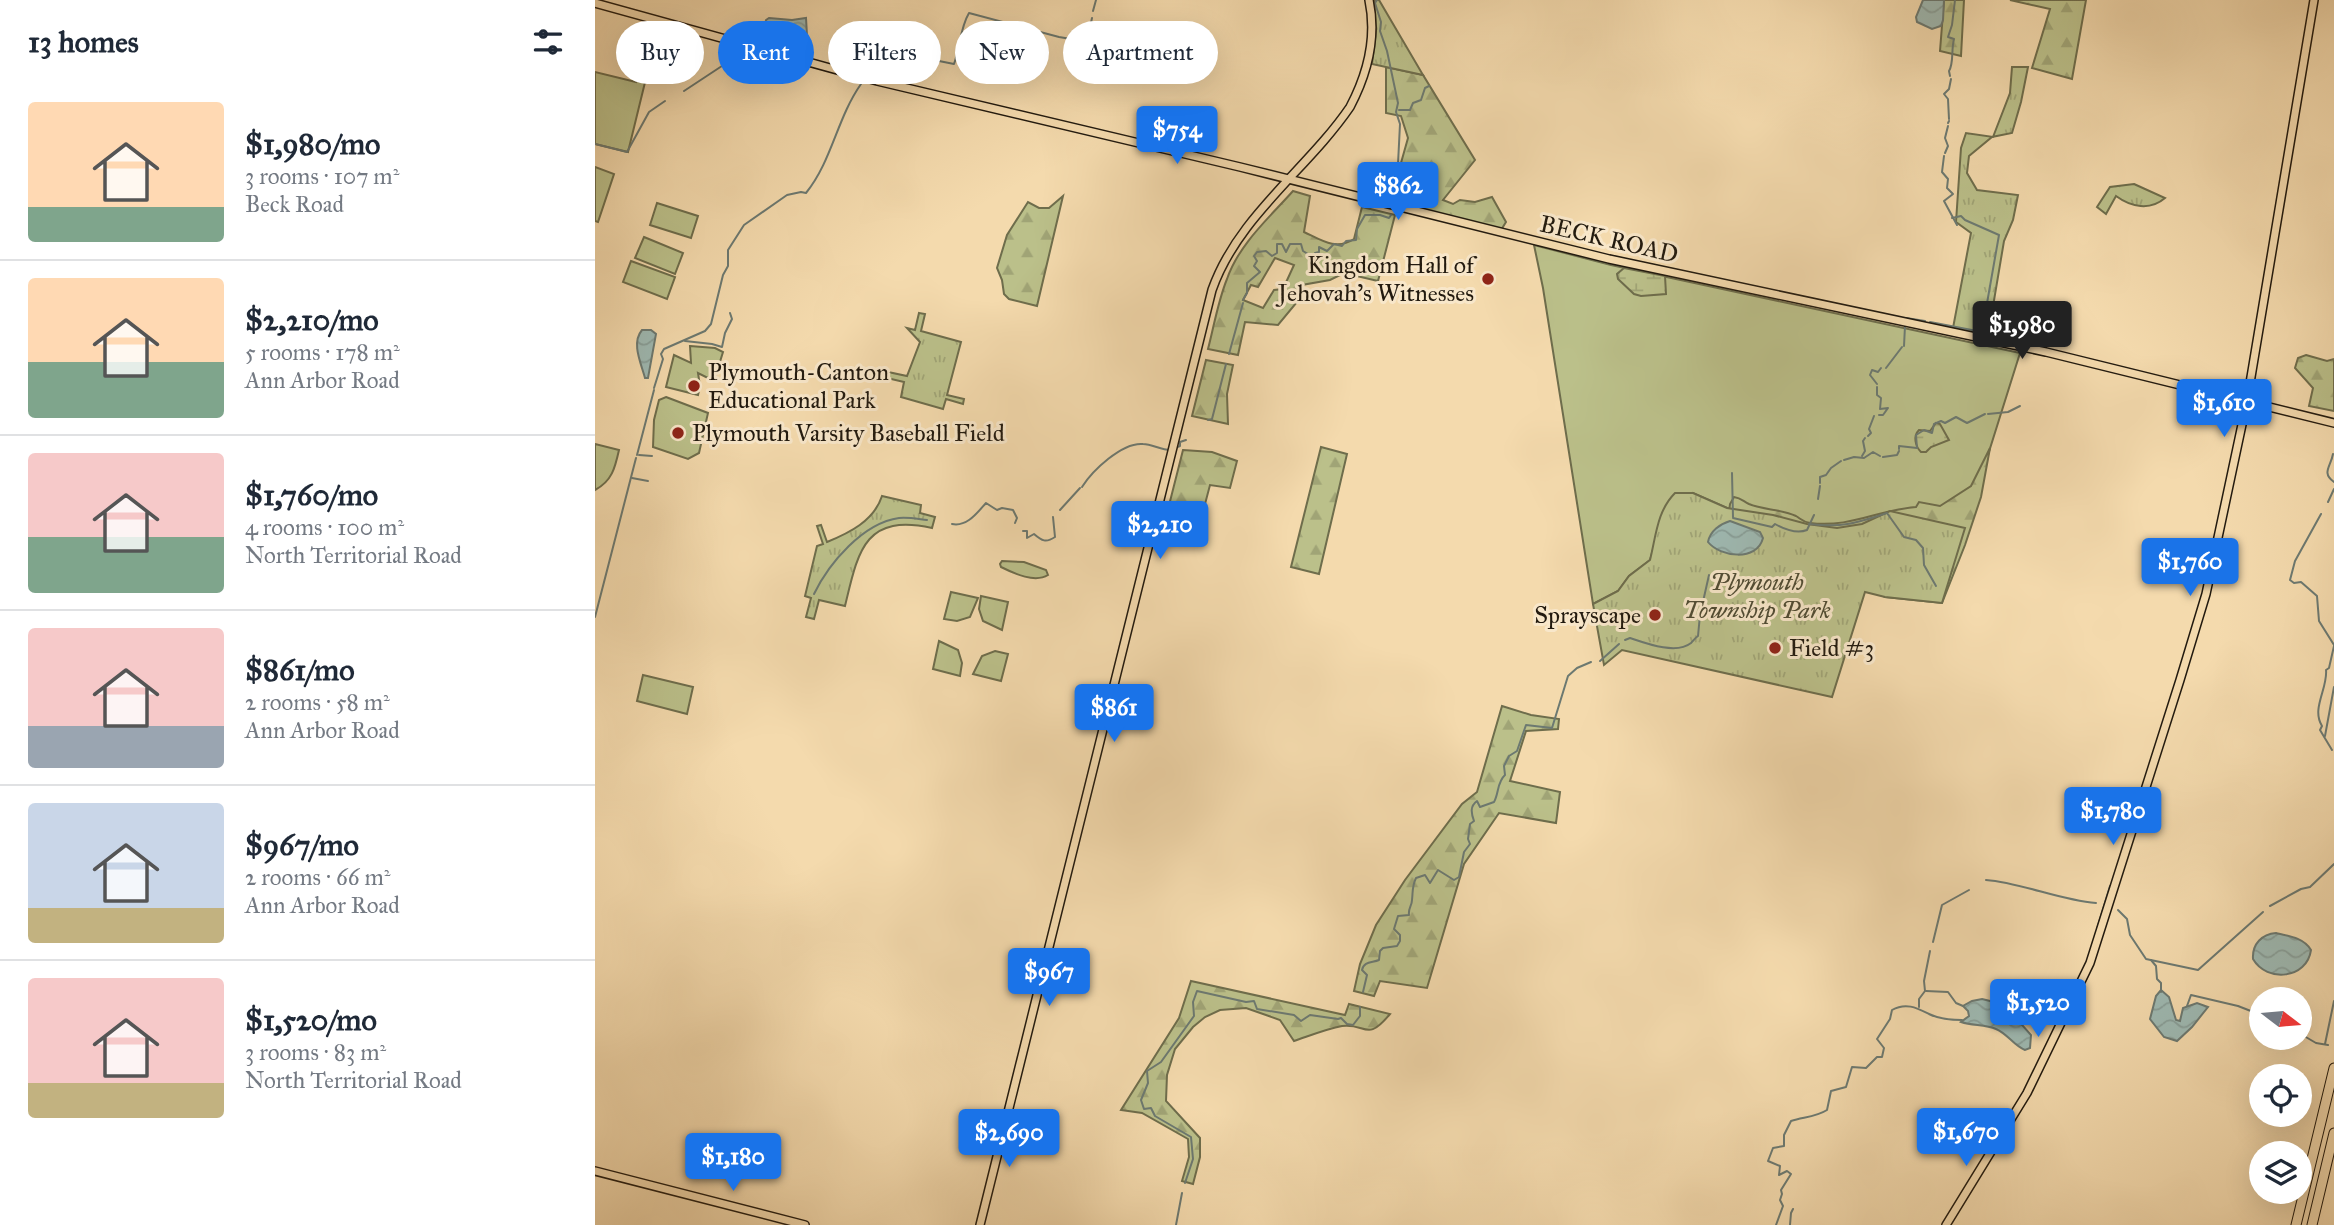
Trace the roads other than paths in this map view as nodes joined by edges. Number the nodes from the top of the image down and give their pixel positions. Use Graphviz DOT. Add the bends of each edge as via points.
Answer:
graph roads {
  1 [pos="1369,0"];
  2 [pos="2314,0"];
  3 [pos="595,3"];
  4 [pos="1289,180"];
  5 [pos="2246,401"];
  6 [pos="2334,423"];
  7 [pos="2334,1068"];
  8 [pos="2334,1133"];
  9 [pos="595,1171"];
  10 [pos="805,1225"];
  11 [pos="980,1225"];
  12 [pos="1946,1225"];
  13 [pos="2297,1225"];
  14 [pos="2312,1225"];
  1 -- 4 [label="main road" via="1372,37 1362,84 1345,115"];
  2 -- 5 [label="main road"];
  3 -- 4 [label="main road, BECK ROAD" via="877,81"];
  4 -- 5 [label="main road, BECK ROAD" via="1609,260 2046,352"];
  4 -- 11 [label="main road" via="1238,238 1210,299"];
  5 -- 6 [label="main road, BECK ROAD"];
  5 -- 12 [label="main road" via="2204,601 2090,962 2027,1093"];
  7 -- 13 [label="highway"];
  8 -- 14 [label="highway"];
  9 -- 10 [label="main road"];
}
